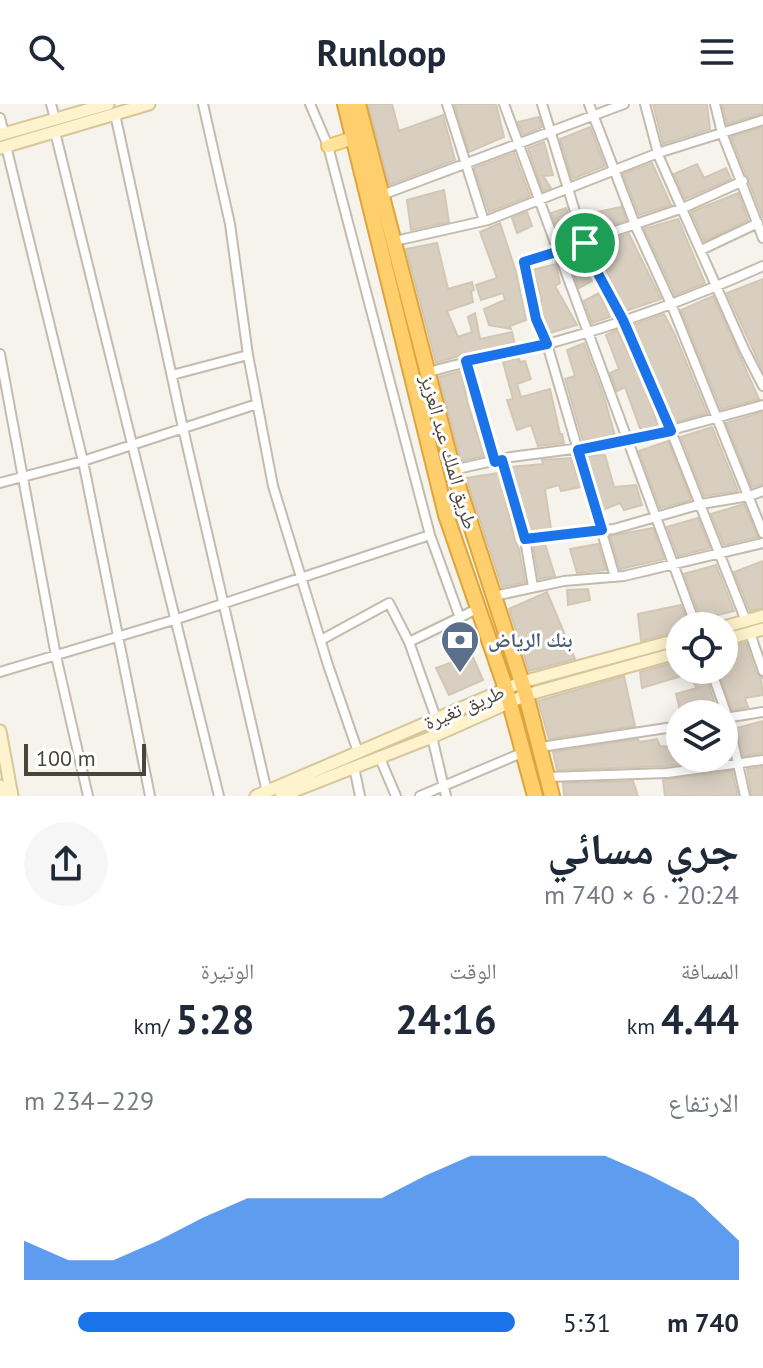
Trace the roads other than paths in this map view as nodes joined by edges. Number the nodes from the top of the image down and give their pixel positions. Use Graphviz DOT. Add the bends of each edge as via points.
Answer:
graph roads {
  1 [pos="51,104"];
  2 [pos="149,104"];
  3 [pos="203,104"];
  4 [pos="310,104"];
  5 [pos="447,104"];
  6 [pos="504,104"];
  7 [pos="542,104"];
  8 [pos="589,104"];
  9 [pos="624,104"];
  10 [pos="645,104"];
  11 [pos="715,104"];
  12 [pos="348,106"];
  13 [pos="111,109"];
  14 [pos="592,115"];
  15 [pos="0,118"];
  16 [pos="763,120"];
  17 [pos="55,126"];
  18 [pos="549,132"];
  19 [pos="722,133"];
  20 [pos="2,134"];
  21 [pos="353,138"];
  22 [pos="517,143"];
  23 [pos="328,146"];
  24 [pos="3,147"];
  25 [pos="658,153"];
  26 [pos="466,163"];
  27 [pos="615,171"];
  28 [pos="743,181"];
  29 [pos="567,190"];
  30 [pos="382,195"];
  31 [pos="540,200"];
  32 [pos="683,208"];
  33 [pos="484,221"];
  34 [pos="635,223"];
  35 [pos="758,223"];
  36 [pos="763,238"];
  37 [pos="395,241"];
  38 [pos="585,243"];
  39 [pos="701,250"];
  40 [pos="558,251"];
  41 [pos="763,266"];
  42 [pos="716,287"];
  43 [pos="672,306"];
  44 [pos="623,320"];
  45 [pos="588,332"];
  46 [pos="547,344"];
  47 [pos="0,354"];
  48 [pos="248,355"];
  49 [pos="466,361"];
  50 [pos="410,371"];
  51 [pos="426,373"];
  52 [pos="172,375"];
  53 [pos="390,376"];
  54 [pos="763,386"];
  55 [pos="257,404"];
  56 [pos="763,405"];
  57 [pos="717,417"];
  58 [pos="183,428"];
  59 [pos="671,431"];
  60 [pos="627,442"];
  61 [pos="133,444"];
  62 [pos="578,450"];
  63 [pos="83,461"];
  64 [pos="498,461"];
  65 [pos="453,470"];
  66 [pos="24,477"];
  67 [pos="0,483"];
  68 [pos="763,491"];
  69 [pos="749,496"];
  70 [pos="701,504"];
  71 [pos="655,518"];
  72 [pos="602,530"];
  73 [pos="763,533"];
  74 [pos="430,535"];
  75 [pos="525,539"];
  76 [pos="763,543"];
  77 [pos="719,552"];
  78 [pos="672,565"];
  79 [pos="301,577"];
  80 [pos="615,577"];
  81 [pos="533,587"];
  82 [pos="492,597"];
  83 [pos="225,603"];
  84 [pos="477,609"];
  85 [pos="690,612"];
  86 [pos="763,616"];
  87 [pos="460,618"];
  88 [pos="177,619"];
  89 [pos="738,627"];
  90 [pos="748,627"];
  91 [pos="763,629"];
  92 [pos="738,632"];
  93 [pos="118,636"];
  94 [pos="321,640"];
  95 [pos="409,642"];
  96 [pos="666,643"];
  97 [pos="666,655"];
  98 [pos="56,656"];
  99 [pos="763,671"];
  100 [pos="0,672"];
  101 [pos="524,689"];
  102 [pos="508,696"];
  103 [pos="763,712"];
  104 [pos="738,716"];
  105 [pos="436,718"];
  106 [pos="666,728"];
  107 [pos="0,731"];
  108 [pos="432,737"];
  109 [pos="541,747"];
  110 [pos="358,752"];
  111 [pos="524,752"];
  112 [pos="379,756"];
  113 [pos="763,760"];
  114 [pos="738,764"];
  115 [pos="354,767"];
  116 [pos="675,772"];
  117 [pos="547,777"];
  118 [pos="0,786"];
  119 [pos="445,792"];
  120 [pos="262,794"];
  121 [pos="286,795"];
  122 [pos="2,796"];
  123 [pos="12,796"];
  124 [pos="88,796"];
  125 [pos="150,796"];
  126 [pos="219,796"];
  127 [pos="360,796"];
  128 [pos="396,796"];
  129 [pos="420,796"];
  130 [pos="535,796"];
  131 [pos="552,796"];
  132 [pos="745,796"];
  1 -- 17 [label="street"];
  2 -- 13 [label="main road"];
  3 -- 48 [label="street" via="230,224"];
  4 -- 23 [label="street"];
  5 -- 26 [label="street"];
  6 -- 22 [label="street"];
  7 -- 18 [label="street"];
  8 -- 14 [label="street"];
  9 -- 14 [label="street"];
  10 -- 25 [label="street"];
  11 -- 19 [label="street"];
  12 -- 21 [label="highway, طريق الملك عبد العزيز"];
  12 -- 30 [label="highway, طريق الملك عبد العزيز"];
  13 -- 17 [label="main road"];
  13 -- 52 [label="street"];
  14 -- 18 [label="street"];
  14 -- 27 [label="street"];
  15 -- 20 [label="street"];
  16 -- 19 [label="street"];
  17 -- 20 [label="main road"];
  17 -- 24 [label="main road"];
  17 -- 61 [label="street"];
  18 -- 22 [label="street"];
  18 -- 29 [label="street"];
  19 -- 25 [label="street"];
  19 -- 28 [label="street"];
  21 -- 23 [label="main road"];
  21 -- 50 [label="highway, طريق الملك عبد العزيز"];
  22 -- 26 [label="street"];
  22 -- 31 [label="street"];
  23 -- 53 [label="street"];
  24 -- 63 [label="street"];
  25 -- 27 [label="street"];
  25 -- 32 [label="street"];
  26 -- 30 [label="street"];
  26 -- 33 [label="street"];
  27 -- 29 [label="street"];
  27 -- 34 [label="street"];
  28 -- 32 [label="street"];
  28 -- 35 [label="street"];
  29 -- 31 [label="street"];
  29 -- 38 [label="street"];
  30 -- 37 [label="highway, طريق الملك عبد العزيز"];
  31 -- 33 [label="street"];
  31 -- 40 [label="street"];
  32 -- 34 [label="street"];
  32 -- 39 [label="street"];
  33 -- 37 [label="street"];
  34 -- 38 [label="street"];
  34 -- 43 [label="street"];
  35 -- 36 [label="street"];
  35 -- 39 [label="street"];
  37 -- 51 [label="highway, طريق الملك عبد العزيز"];
  38 -- 40 [label="street"];
  38 -- 44 [label="street"];
  39 -- 42 [label="street"];
  40 -- 45 [label="street"];
  40 -- 46 [label="street" via="524,262"];
  41 -- 42 [label="street"];
  42 -- 43 [label="street"];
  42 -- 54 [label="street"];
  43 -- 44 [label="street"];
  43 -- 57 [label="street"];
  44 -- 45 [label="street"];
  44 -- 59 [label="street"];
  45 -- 46 [label="street"];
  45 -- 60 [label="street"];
  46 -- 49 [label="street"];
  46 -- 62 [label="street"];
  47 -- 66 [label="street"];
  48 -- 52 [label="street"];
  48 -- 55 [label="street"];
  49 -- 51 [label="street"];
  49 -- 64 [label="street"];
  50 -- 53 [label="street"];
  50 -- 84 [label="highway, طريق الملك عبد العزيز" via="446,515"];
  51 -- 65 [label="highway, طريق الملك عبد العزيز"];
  52 -- 58 [label="street"];
  53 -- 74 [label="street"];
  55 -- 58 [label="street"];
  55 -- 79 [label="street" via="273,486"];
  56 -- 57 [label="street"];
  57 -- 59 [label="street"];
  57 -- 69 [label="street"];
  58 -- 61 [label="street"];
  58 -- 83 [label="street"];
  59 -- 60 [label="street"];
  59 -- 70 [label="street"];
  60 -- 62 [label="street"];
  60 -- 71 [label="street"];
  61 -- 63 [label="street"];
  61 -- 88 [label="street"];
  62 -- 64 [label="street"];
  62 -- 72 [label="street"];
  63 -- 66 [label="street"];
  63 -- 93 [label="street"];
  64 -- 65 [label="street"];
  64 -- 75 [label="street"];
  65 -- 82 [label="highway, طريق الملك عبد العزيز"];
  66 -- 67 [label="street"];
  66 -- 98 [label="street"];
  68 -- 69 [label="street"];
  69 -- 70 [label="street"];
  69 -- 73 [label="street"];
  70 -- 71 [label="street"];
  70 -- 77 [label="street"];
  71 -- 72 [label="street"];
  71 -- 78 [label="street"];
  72 -- 75 [label="street"];
  72 -- 80 [label="street"];
  74 -- 79 [label="street"];
  74 -- 87 [label="street"];
  75 -- 81 [label="street"];
  76 -- 77 [label="street"];
  77 -- 78 [label="street"];
  77 -- 90 [label="street"];
  78 -- 80 [label="street"];
  78 -- 85 [label="street"];
  79 -- 83 [label="street"];
  79 -- 94 [label="street"];
  80 -- 81 [label="street"];
  81 -- 82 [label="street"];
  82 -- 101 [label="highway, طريق الملك عبد العزيز"];
  83 -- 88 [label="street"];
  83 -- 120 [label="street"];
  84 -- 87 [label="street"];
  84 -- 102 [label="highway, طريق الملك عبد العزيز"];
  86 -- 90 [label="main road"];
  87 -- 95 [label="street"];
  88 -- 93 [label="street"];
  88 -- 126 [label="street"];
  89 -- 90 [label="main road"];
  90 -- 91 [label="main road"];
  90 -- 92 [label="main road"];
  90 -- 99 [label="street"];
  93 -- 98 [label="street"];
  93 -- 125 [label="street"];
  94 -- 95 [label="street" via="389,603"];
  94 -- 110 [label="street"];
  95 -- 105 [label="street"];
  96 -- 101 [label="main road, طريق تغيرة"];
  97 -- 101 [label="main road, طريق تغيرة"];
  98 -- 100 [label="street"];
  98 -- 124 [label="street"];
  101 -- 102 [label="main road, طريق تغيرة"];
  101 -- 109 [label="highway, طريق الملك عبد العزيز"];
  102 -- 105 [label="main road, طريق تغيرة"];
  102 -- 108 [label="main road, طريق تغيرة"];
  102 -- 111 [label="highway, طريق الملك عبد العزيز"];
  103 -- 104 [label="street"];
  105 -- 110 [label="main road, طريق تغيرة"];
  106 -- 109 [label="street"];
  107 -- 123 [label="main road"];
  108 -- 112 [label="main road, طريق تغيرة"];
  108 -- 119 [label="street"];
  109 -- 117 [label="highway, طريق الملك عبد العزيز"];
  110 -- 120 [label="main road, طريق تغيرة"];
  111 -- 119 [label="street"];
  111 -- 130 [label="highway, طريق الملك عبد العزيز"];
  112 -- 115 [label="main road, طريق تغيرة"];
  112 -- 128 [label="street"];
  113 -- 114 [label="street"];
  114 -- 132 [label="street"];
  115 -- 121 [label="main road, طريق تغيرة"];
  115 -- 127 [label="street"];
  116 -- 117 [label="street"];
  117 -- 131 [label="highway, طريق الملك عبد العزيز"];
  118 -- 122 [label="main road"];
  119 -- 129 [label="street"];
}
